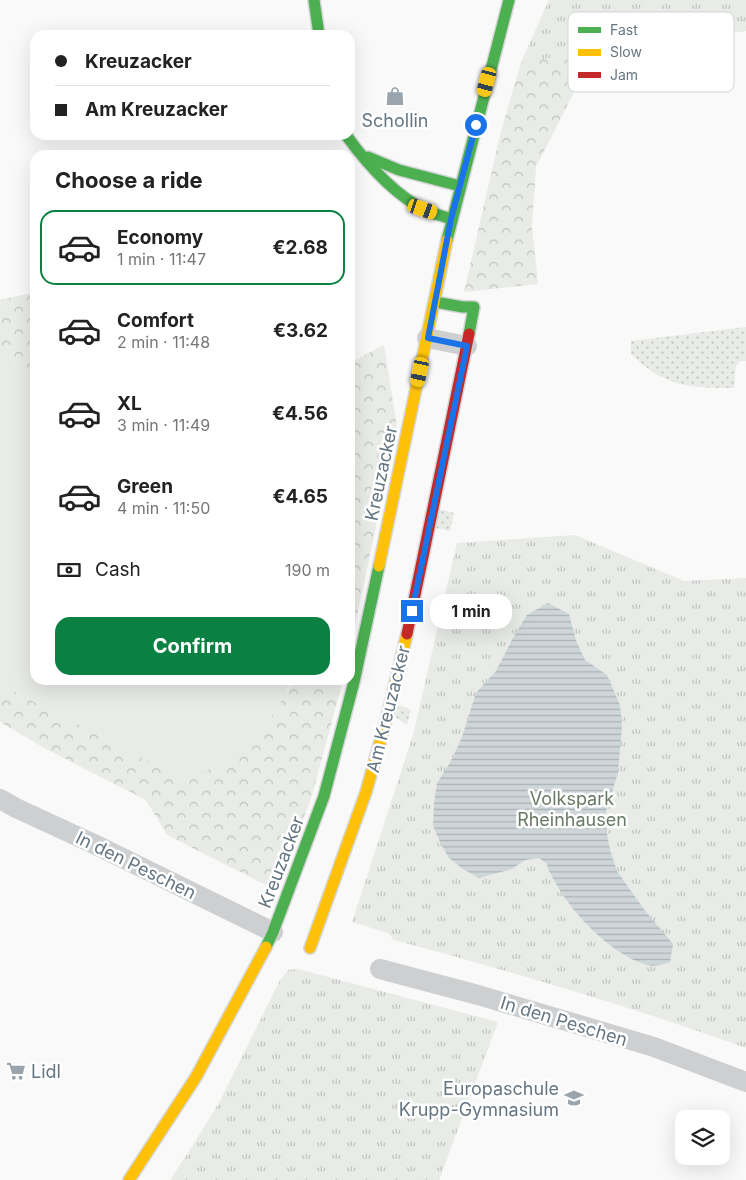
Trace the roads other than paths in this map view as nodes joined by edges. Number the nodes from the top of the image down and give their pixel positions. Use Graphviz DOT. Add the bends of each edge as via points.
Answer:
graph roads {
  1 [pos="314,0"];
  2 [pos="509,0"];
  3 [pos="318,30"];
  4 [pos="349,140"];
  5 [pos="358,153"];
  6 [pos="460,186"];
  7 [pos="451,219"];
  8 [pos="435,302"];
  9 [pos="428,338"];
  10 [pos="467,346"];
  11 [pos="355,677"];
  12 [pos="353,685"];
  13 [pos="0,799"];
  14 [pos="272,932"];
  15 [pos="310,948"];
  16 [pos="380,969"];
  17 [pos="746,1082"];
  18 [pos="129,1180"];
  1 -- 3 [label="street"];
  2 -- 6 [label="street, Kreuzacker"];
  4 -- 5 [label="street"];
  5 -- 6 [label="street" via="399,170"];
  5 -- 7 [label="street" via="391,186 423,209"];
  6 -- 7 [label="street, Kreuzacker"];
  7 -- 8 [label="street, Kreuzacker"];
  8 -- 9 [label="street, Kreuzacker"];
  8 -- 10 [label="street, Am Kreuzacker" via="474,307"];
  9 -- 10 [label="street"];
  9 -- 11 [label="street, Kreuzacker"];
  10 -- 15 [label="street, Am Kreuzacker" via="393,692 372,772"];
  12 -- 14 [label="street, Kreuzacker" via="316,820"];
  13 -- 14 [label="street, In den Peschen"];
  14 -- 18 [label="street, Kreuzacker" via="196,1077"];
  16 -- 17 [label="street, In den Peschen" via="654,1048"];
}
